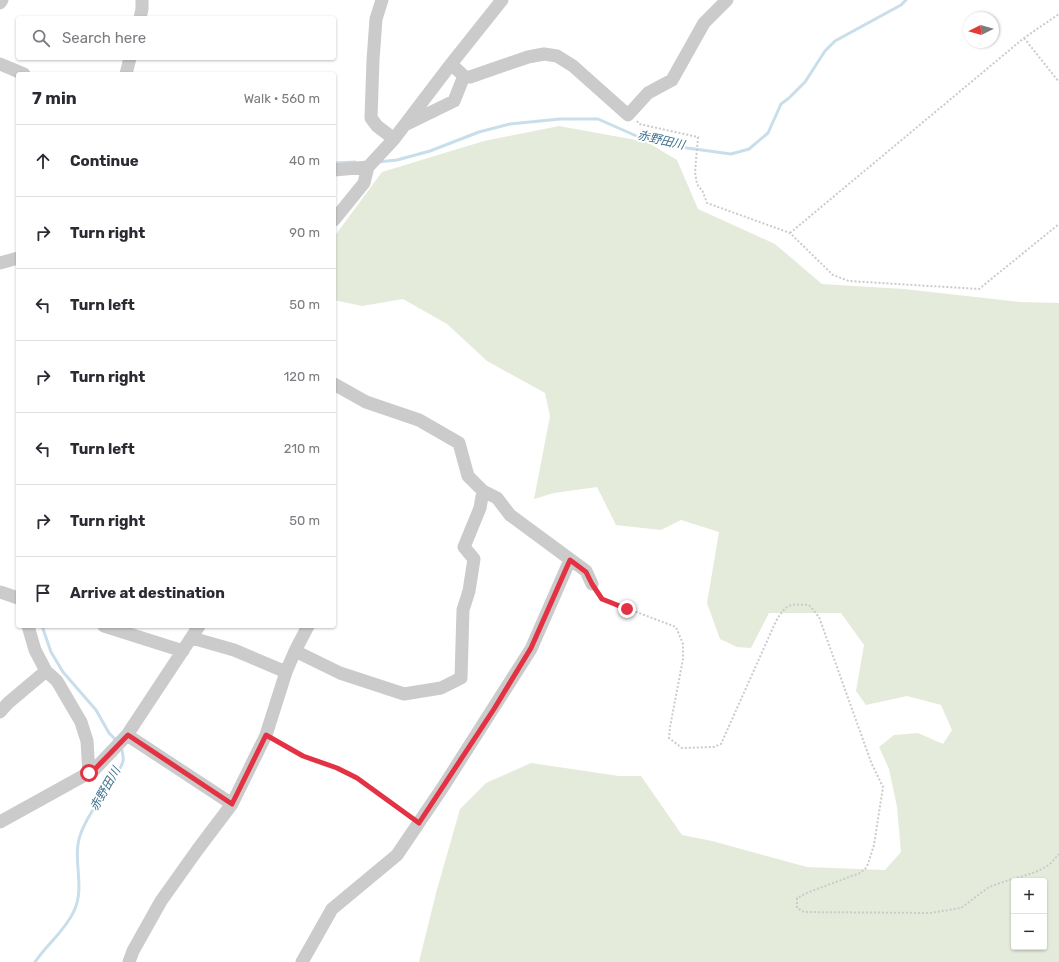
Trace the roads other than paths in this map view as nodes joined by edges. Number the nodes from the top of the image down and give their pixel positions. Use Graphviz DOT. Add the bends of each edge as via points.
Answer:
graph roads {
  1 [pos="2,0"];
  2 [pos="142,0"];
  3 [pos="382,0"];
  4 [pos="502,0"];
  5 [pos="727,0"];
  6 [pos="0,3"];
  7 [pos="140,16"];
  8 [pos="130,60"];
  9 [pos="0,64"];
  10 [pos="450,64"];
  11 [pos="19,72"];
  12 [pos="126,72"];
  13 [pos="464,76"];
  14 [pos="404,125"];
  15 [pos="394,139"];
  16 [pos="368,167"];
  17 [pos="336,170"];
  18 [pos="336,218"];
  19 [pos="16,259"];
  20 [pos="0,263"];
  21 [pos="336,385"];
  22 [pos="483,491"];
  23 [pos="570,560"];
  24 [pos="592,584"];
  25 [pos="0,592"];
  26 [pos="16,597"];
  27 [pos="29,628"];
  28 [pos="110,628"];
  29 [pos="199,628"];
  30 [pos="307,628"];
  31 [pos="192,638"];
  32 [pos="183,651"];
  33 [pos="295,651"];
  34 [pos="46,671"];
  35 [pos="286,672"];
  36 [pos="0,712"];
  37 [pos="128,735"];
  38 [pos="89,773"];
  39 [pos="232,804"];
  40 [pos="0,822"];
  41 [pos="129,962"];
  42 [pos="302,962"];
  1 -- 6 [label="street"];
  2 -- 7 [label="street"];
  3 -- 15 [label="street" via="376,19 371,118"];
  4 -- 10 [label="street"];
  5 -- 13 [label="street" via="704,23 672,80 648,93 628,115 573,66 557,56 544,54 528,57 470,77"];
  8 -- 12 [label="street"];
  9 -- 11 [label="street"];
  10 -- 13 [label="street"];
  10 -- 14 [label="street"];
  13 -- 14 [label="street" via="454,101"];
  14 -- 15 [label="street"];
  15 -- 16 [label="street"];
  16 -- 17 [label="street"];
  16 -- 18 [label="street" via="364,183"];
  19 -- 20 [label="street"];
  21 -- 22 [label="street" via="366,402 419,420 459,443 468,476"];
  22 -- 23 [label="street" via="497,498 510,515"];
  22 -- 33 [label="street" via="480,508 464,547 474,559 463,610 461,678 441,688 404,694 340,673"];
  23 -- 24 [label="street" via="586,572"];
  23 -- 42 [label="street" via="531,648 419,823 397,855 332,909"];
  25 -- 26 [label="street"];
  27 -- 34 [label="street" via="35,650"];
  28 -- 32 [label="street"];
  29 -- 31 [label="street"];
  30 -- 33 [label="street"];
  31 -- 32 [label="street"];
  31 -- 35 [label="street" via="234,650"];
  32 -- 37 [label="street"];
  33 -- 35 [label="street"];
  34 -- 36 [label="street"];
  34 -- 38 [label="street" via="57,681 82,722 87,741"];
  35 -- 39 [label="street" via="266,735"];
  37 -- 38 [label="street"];
  37 -- 39 [label="street"];
  38 -- 40 [label="street"];
  39 -- 41 [label="street" via="161,901"];
}
